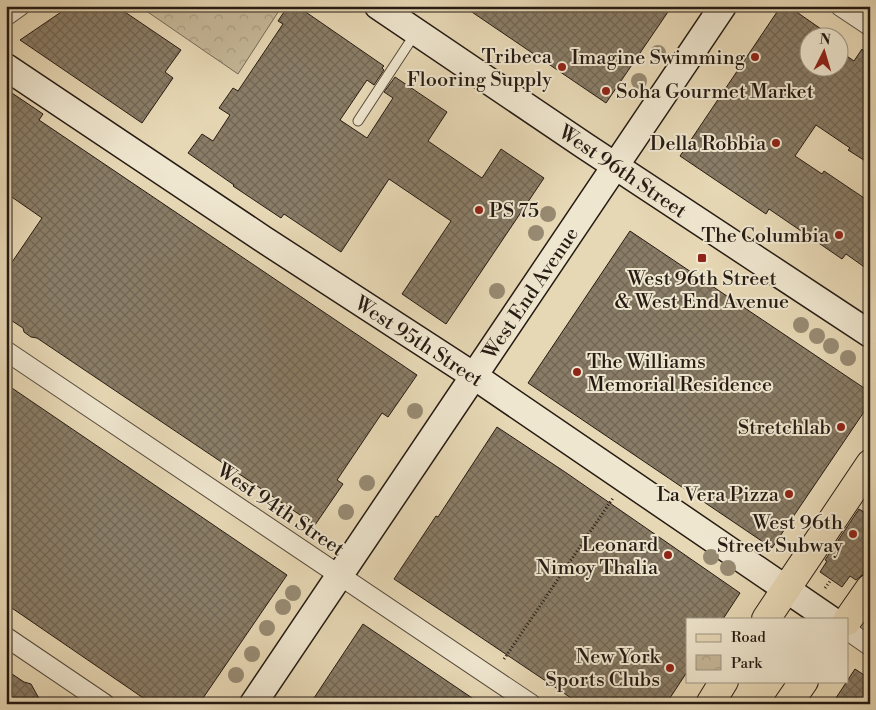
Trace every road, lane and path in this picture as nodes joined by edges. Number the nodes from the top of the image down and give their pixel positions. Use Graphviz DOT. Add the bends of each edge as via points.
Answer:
graph roads {
  1 [pos="20,6"];
  2 [pos="378,6"];
  3 [pos="723,6"];
  4 [pos="840,6"];
  5 [pos="6,16"];
  6 [pos="870,26"];
  7 [pos="416,32"];
  8 [pos="6,66"];
  9 [pos="358,121"];
  10 [pos="616,166"];
  11 [pos="870,334"];
  12 [pos="6,351"];
  13 [pos="474,376"];
  14 [pos="870,464"];
  15 [pos="610,504"];
  16 [pos="870,522"];
  17 [pos="864,531"];
  18 [pos="340,575"];
  19 [pos="831,580"];
  20 [pos="825,588"];
  21 [pos="870,588"];
  22 [pos="785,589"];
  23 [pos="767,618"];
  24 [pos="828,618"];
  25 [pos="848,620"];
  26 [pos="848,631"];
  27 [pos="6,638"];
  28 [pos="870,646"];
  29 [pos="504,659"];
  30 [pos="723,682"];
  31 [pos="803,682"];
  32 [pos="105,704"];
  33 [pos="253,704"];
  34 [pos="532,704"];
  35 [pos="710,704"];
  36 [pos="788,704"];
  1 -- 5 [label="street"];
  2 -- 7 [label="main road, West 96th Street"];
  3 -- 10 [label="main road, West End Avenue"];
  4 -- 6 [label="street"];
  7 -- 9 [label="lane"];
  7 -- 10 [label="main road, West 96th Street"];
  8 -- 13 [label="main road, West 95th Street"];
  10 -- 11 [label="main road, West 96th Street"];
  10 -- 13 [label="main road, West End Avenue"];
  12 -- 18 [label="street, West 94th Street"];
  13 -- 18 [label="main road, West End Avenue"];
  13 -- 22 [label="main road, West 95th Street"];
  14 -- 22 [label="main road"];
  15 -- 29 [label="path"];
  16 -- 17 [label="path"];
  18 -- 33 [label="main road, West End Avenue"];
  18 -- 34 [label="street, West 94th Street"];
  19 -- 20 [label="path"];
  21 -- 25 [label="main road"];
  22 -- 23 [label="main road"];
  22 -- 24 [label="main road, West 95th Street"];
  26 -- 28 [label="street"];
  27 -- 32 [label="street"];
  30 -- 35 [label="main road"];
  31 -- 36 [label="main road"];
}
